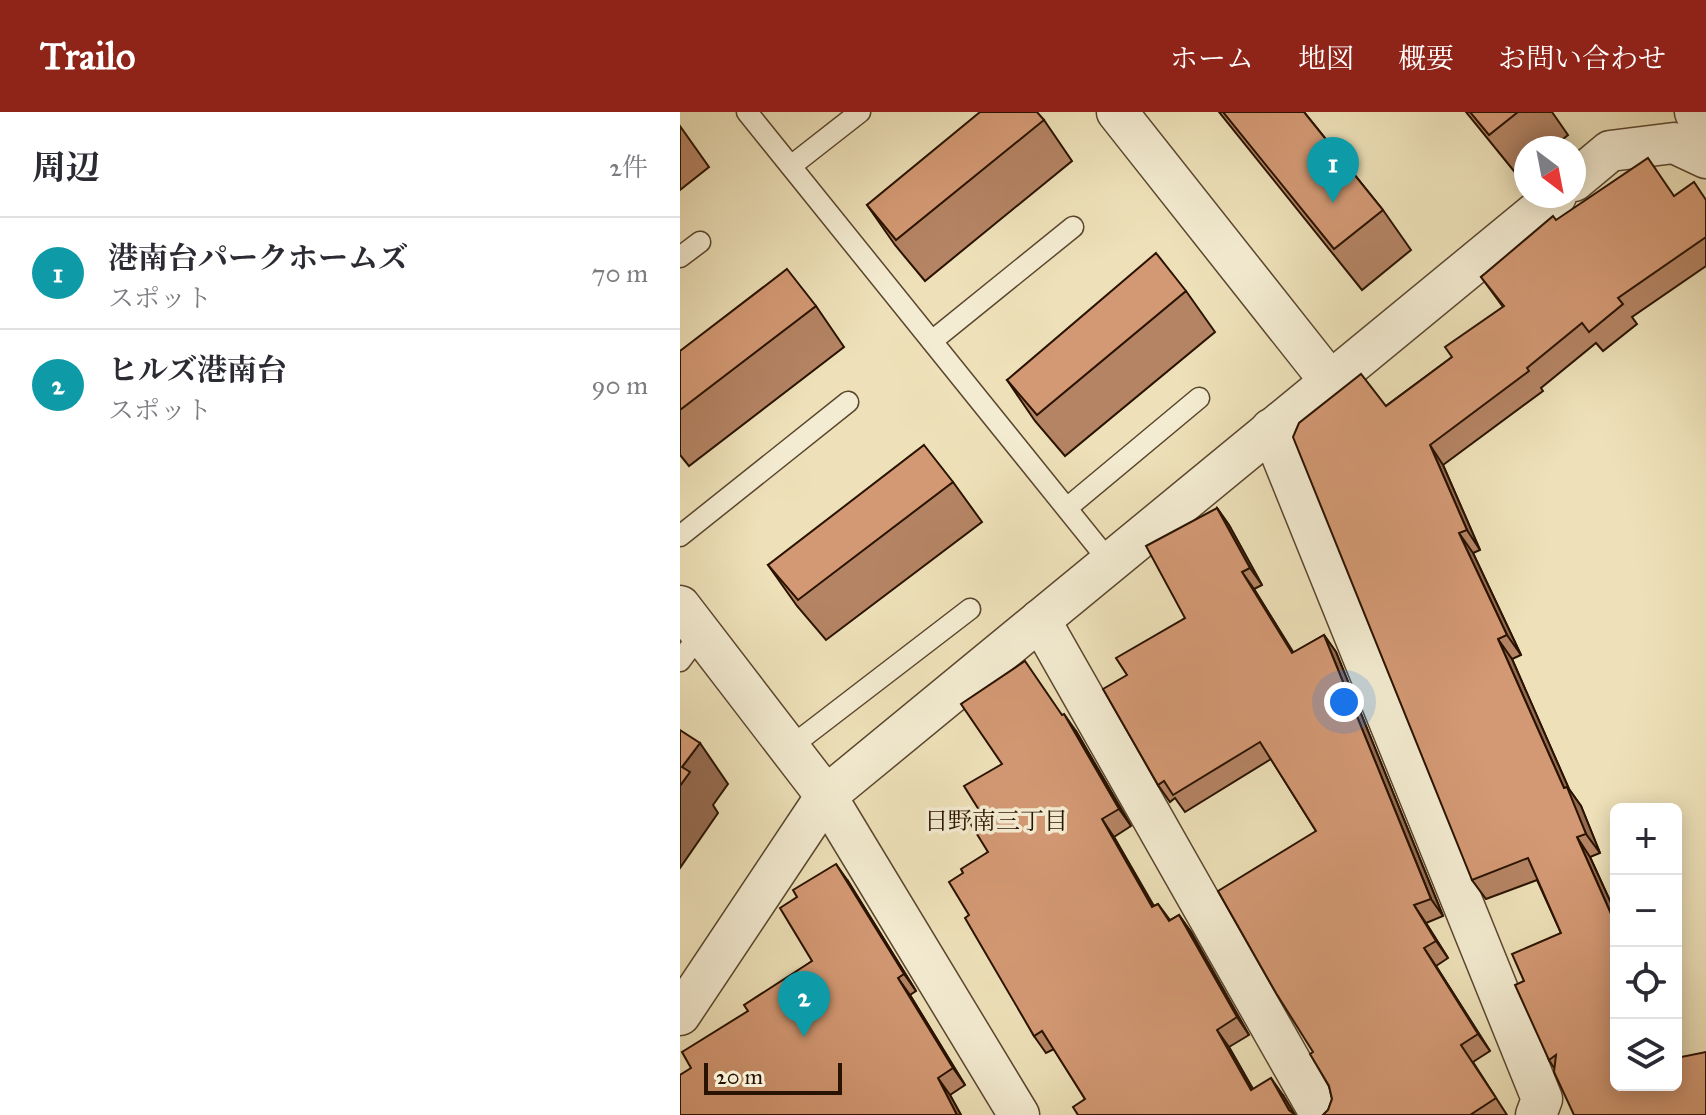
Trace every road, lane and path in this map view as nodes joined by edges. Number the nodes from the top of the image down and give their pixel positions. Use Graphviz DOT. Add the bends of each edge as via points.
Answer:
graph roads {
  1 [pos="747,112"];
  2 [pos="860,112"];
  3 [pos="1117,112"];
  4 [pos="1695,112"];
  5 [pos="1706,135"];
  6 [pos="1706,158"];
  7 [pos="791,166"];
  8 [pos="1586,171"];
  9 [pos="1541,208"];
  10 [pos="1073,227"];
  11 [pos="700,242"];
  12 [pos="680,257"];
  13 [pos="932,341"];
  14 [pos="1330,381"];
  15 [pos="1199,398"];
  16 [pos="848,402"];
  17 [pos="1271,429"];
  18 [pos="1067,508"];
  19 [pos="680,536"];
  20 [pos="1109,561"];
  21 [pos="970,609"];
  22 [pos="1040,620"];
  23 [pos="687,633"];
  24 [pos="789,748"];
  25 [pos="826,796"];
  26 [pos="680,1015"];
  27 [pos="1003,1109"];
  28 [pos="1321,1115"];
  29 [pos="1536,1115"];
  1 -- 7 [label="lane"];
  2 -- 7 [label="lane"];
  3 -- 14 [label="street"];
  4 -- 5 [label="street"];
  6 -- 8 [label="street" via="1674,143 1610,151"];
  7 -- 13 [label="lane"];
  9 -- 14 [label="street"];
  10 -- 13 [label="lane"];
  11 -- 12 [label="lane"];
  13 -- 18 [label="lane"];
  14 -- 17 [label="street"];
  15 -- 18 [label="lane"];
  16 -- 19 [label="lane"];
  17 -- 20 [label="street"];
  17 -- 29 [label="street" via="1542,1099"];
  18 -- 20 [label="lane"];
  20 -- 22 [label="street"];
  21 -- 24 [label="lane"];
  22 -- 25 [label="street"];
  22 -- 28 [label="street"];
  23 -- 24 [label="street"];
  24 -- 25 [label="street"];
  25 -- 26 [label="street"];
  25 -- 27 [label="street"];
}
